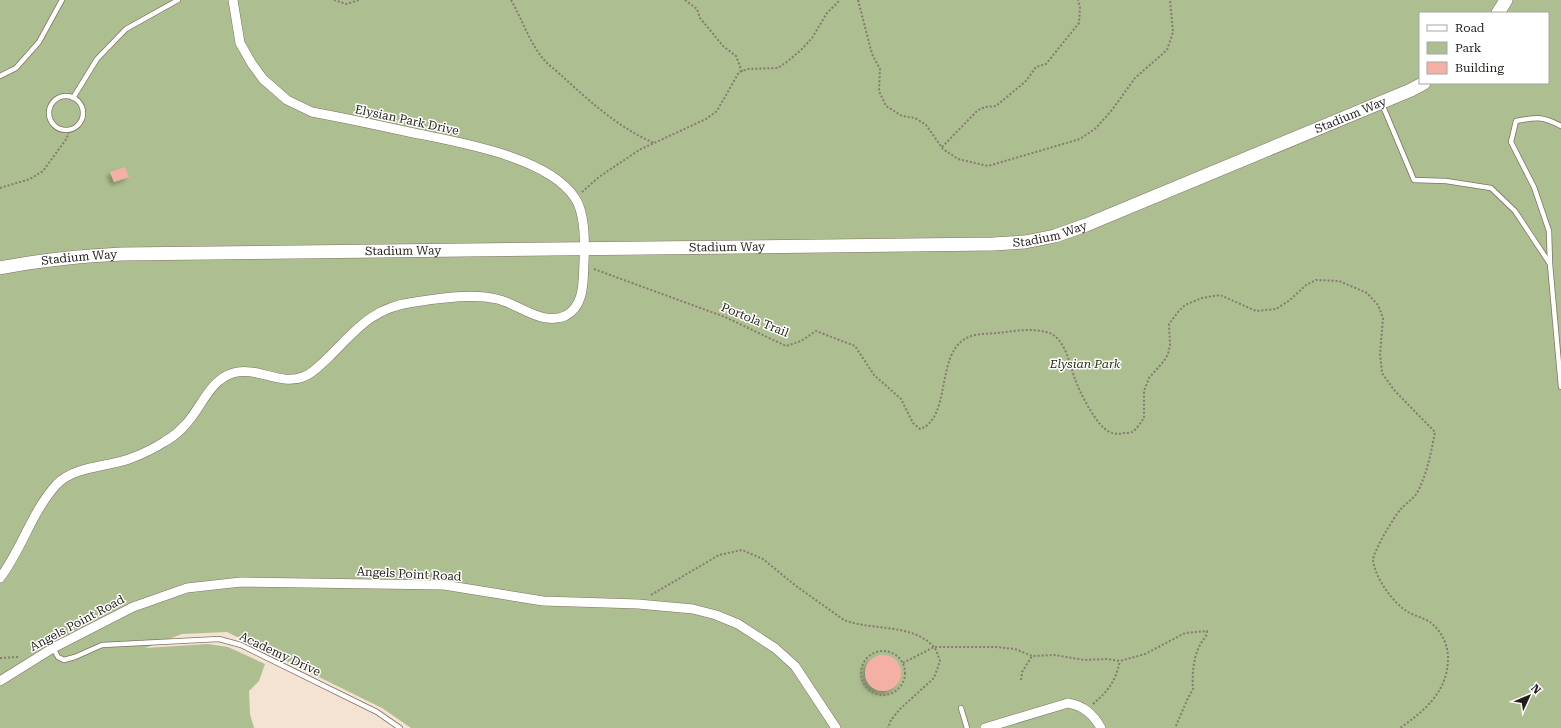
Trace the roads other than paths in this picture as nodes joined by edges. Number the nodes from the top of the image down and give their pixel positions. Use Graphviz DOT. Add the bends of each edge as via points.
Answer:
graph roads {
  1 [pos="62,0"];
  2 [pos="178,0"];
  3 [pos="234,0"];
  4 [pos="1506,0"];
  5 [pos="1499,12"];
  6 [pos="0,76"];
  7 [pos="1422,84"];
  8 [pos="73,98"];
  9 [pos="1381,102"];
  10 [pos="1561,126"];
  11 [pos="585,249"];
  12 [pos="1550,264"];
  13 [pos="0,268"];
  14 [pos="1561,387"];
  15 [pos="0,578"];
  16 [pos="53,648"];
  17 [pos="0,681"];
  18 [pos="961,708"];
  19 [pos="400,728"];
  20 [pos="836,728"];
  21 [pos="967,728"];
  22 [pos="984,728"];
  23 [pos="1101,728"];
  1 -- 6 [label="lane" via="39,42 16,68"];
  2 -- 8 [label="lane" via="126,29 97,59"];
  3 -- 11 [label="street, Elysian Park Drive" via="240,43 263,79 287,100 312,112 502,153 534,166 563,183 575,197 581,210"];
  4 -- 5 [label="main road"];
  7 -- 9 [label="main road, Stadium Way"];
  8 -- 8 [label="lane" via="81,106 83,116 77,126 69,130 55,126 50,116 52,104 61,97"];
  9 -- 11 [label="main road, Stadium Way" via="1086,224 1055,236 1025,242"];
  9 -- 12 [label="lane" via="1414,180 1446,181 1491,188 1515,211"];
  10 -- 12 [label="lane" via="1536,117 1516,121 1511,142 1534,188 1549,231"];
  11 -- 13 [label="main road, Stadium Way" via="122,254 50,259"];
  11 -- 15 [label="street" via="582,294 579,303 566,315 548,319 497,299 477,296 412,302 383,310 369,318 315,370 304,377 293,380 257,372 232,373 209,390 186,425 165,442 130,459 71,474 59,483 34,518"];
  12 -- 14 [label="lane"];
  16 -- 17 [label="street, Angels Point Road"];
  16 -- 19 [label="lane, Academy Drive" via="58,657 64,660 102,645 219,639 241,645 377,712"];
  16 -- 20 [label="street, Angels Point Road" via="140,604 187,588 241,582 444,585 543,601 638,604 693,609 738,624 775,648 795,666"];
  18 -- 21 [label="lane"];
  22 -- 23 [label="street" via="1068,703 1080,705 1096,719"];
}
